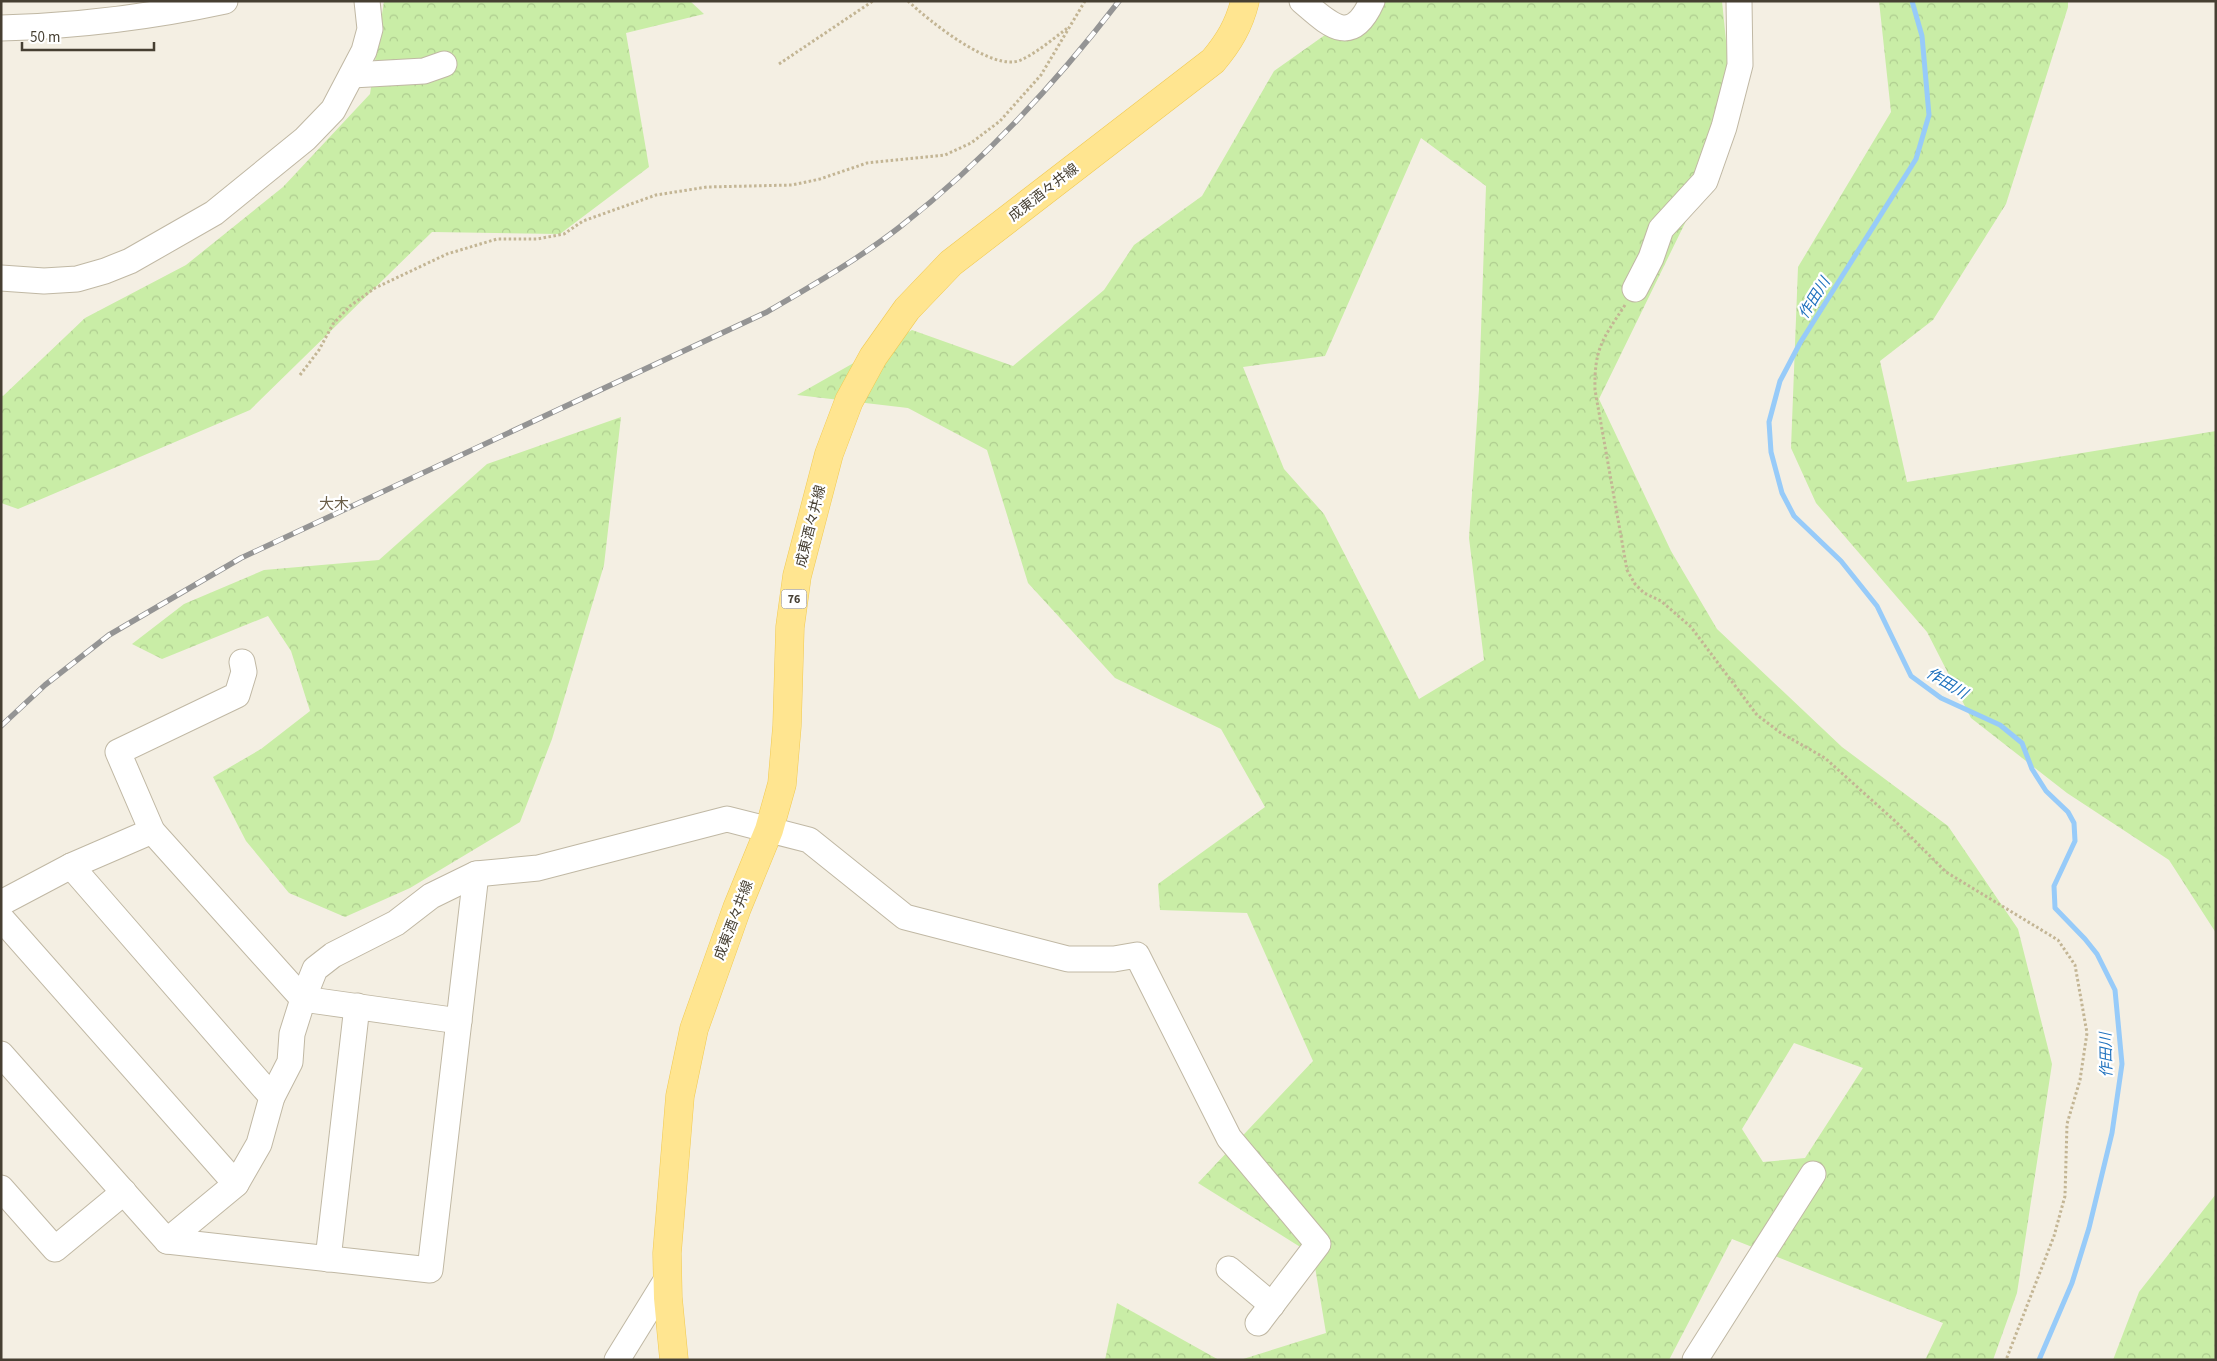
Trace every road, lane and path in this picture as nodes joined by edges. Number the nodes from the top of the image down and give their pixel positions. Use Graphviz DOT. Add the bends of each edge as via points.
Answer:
graph roads {
  1 [pos="225,1"];
  2 [pos="367,1"];
  3 [pos="872,1"];
  4 [pos="908,1"];
  5 [pos="1085,1"];
  6 [pos="1245,1"];
  7 [pos="1302,1"];
  8 [pos="1372,1"];
  9 [pos="1739,1"];
  10 [pos="1072,25"];
  11 [pos="1,28"];
  12 [pos="444,64"];
  13 [pos="779,64"];
  14 [pos="352,75"];
  15 [pos="1,278"];
  16 [pos="1634,289"];
  17 [pos="300,375"];
  18 [pos="242,662"];
  19 [pos="769,830"];
  20 [pos="152,831"];
  21 [pos="71,866"];
  22 [pos="476,874"];
  23 [pos="1,903"];
  24 [pos="1,918"];
  25 [pos="303,999"];
  26 [pos="357,1006"];
  27 [pos="459,1021"];
  28 [pos="1,1054"];
  29 [pos="272,1097"];
  30 [pos="1813,1174"];
  31 [pos="236,1184"];
  32 [pos="1,1188"];
  33 [pos="124,1192"];
  34 [pos="167,1240"];
  35 [pos="328,1259"];
  36 [pos="1229,1269"];
  37 [pos="667,1279"];
  38 [pos="617,1360"];
  39 [pos="674,1360"];
  40 [pos="1695,1360"];
  41 [pos="2006,1360"];
  1 -- 11 [label="street" via="126,20"];
  2 -- 14 [label="street" via="370,30 364,52"];
  3 -- 13 [label="path"];
  4 -- 10 [label="path" via="929,22 993,60 1007,64 1020,61"];
  5 -- 10 [label="path"];
  6 -- 19 [label="main road, 成東酒々井線 / 76" via="1240,22 1213,61 951,263 907,309 874,357 849,401 828,454 797,576 790,627 782,784"];
  7 -- 8 [label="street" via="1334,28 1344,29 1354,25"];
  9 -- 16 [label="street" via="1740,64 1705,181 1661,229 1651,258"];
  10 -- 17 [label="path" via="1041,74 1000,121 971,143 945,155 867,163 792,185 707,187 656,195 583,221 564,234 497,239 447,254 375,288 350,306 333,324 320,350"];
  12 -- 14 [label="street" via="424,71"];
  14 -- 15 [label="street" via="333,110 305,140 197,223 130,261 77,279"];
  16 -- 41 [label="path" via="1597,351 1594,367 1595,390 1627,570 1635,584 1691,627 1757,715 1825,758 1946,872 2058,940 2075,964 2087,1033 2080,1080 2067,1124 2065,1196 2054,1236"];
  18 -- 20 [label="street" via="244,672 237,695 118,752"];
  19 -- 22 [label="street" via="727,820 538,868"];
  19 -- 36 [label="street" via="809,840 905,917 1068,958 1114,959 1137,955 1229,1138 1318,1244 1265,1314"];
  19 -- 37 [label="main road, 成東酒々井線 / 76" via="694,1029 679,1106"];
  20 -- 21 [label="street"];
  20 -- 25 [label="street"];
  21 -- 23 [label="street"];
  21 -- 29 [label="street"];
  22 -- 25 [label="street" via="431,896 396,924 333,954 315,969"];
  22 -- 27 [label="street"];
  24 -- 31 [label="street"];
  25 -- 26 [label="street"];
  25 -- 29 [label="street" via="292,1034 290,1062"];
  26 -- 27 [label="street"];
  26 -- 35 [label="street"];
  27 -- 35 [label="street" via="430,1270"];
  28 -- 33 [label="street"];
  29 -- 31 [label="street" via="259,1144"];
  30 -- 40 [label="street"];
  31 -- 34 [label="street"];
  32 -- 33 [label="street" via="55,1249"];
  33 -- 34 [label="street"];
  34 -- 35 [label="street"];
  37 -- 38 [label="street"];
  37 -- 39 [label="main road, 成東酒々井線 / 76"];
}
